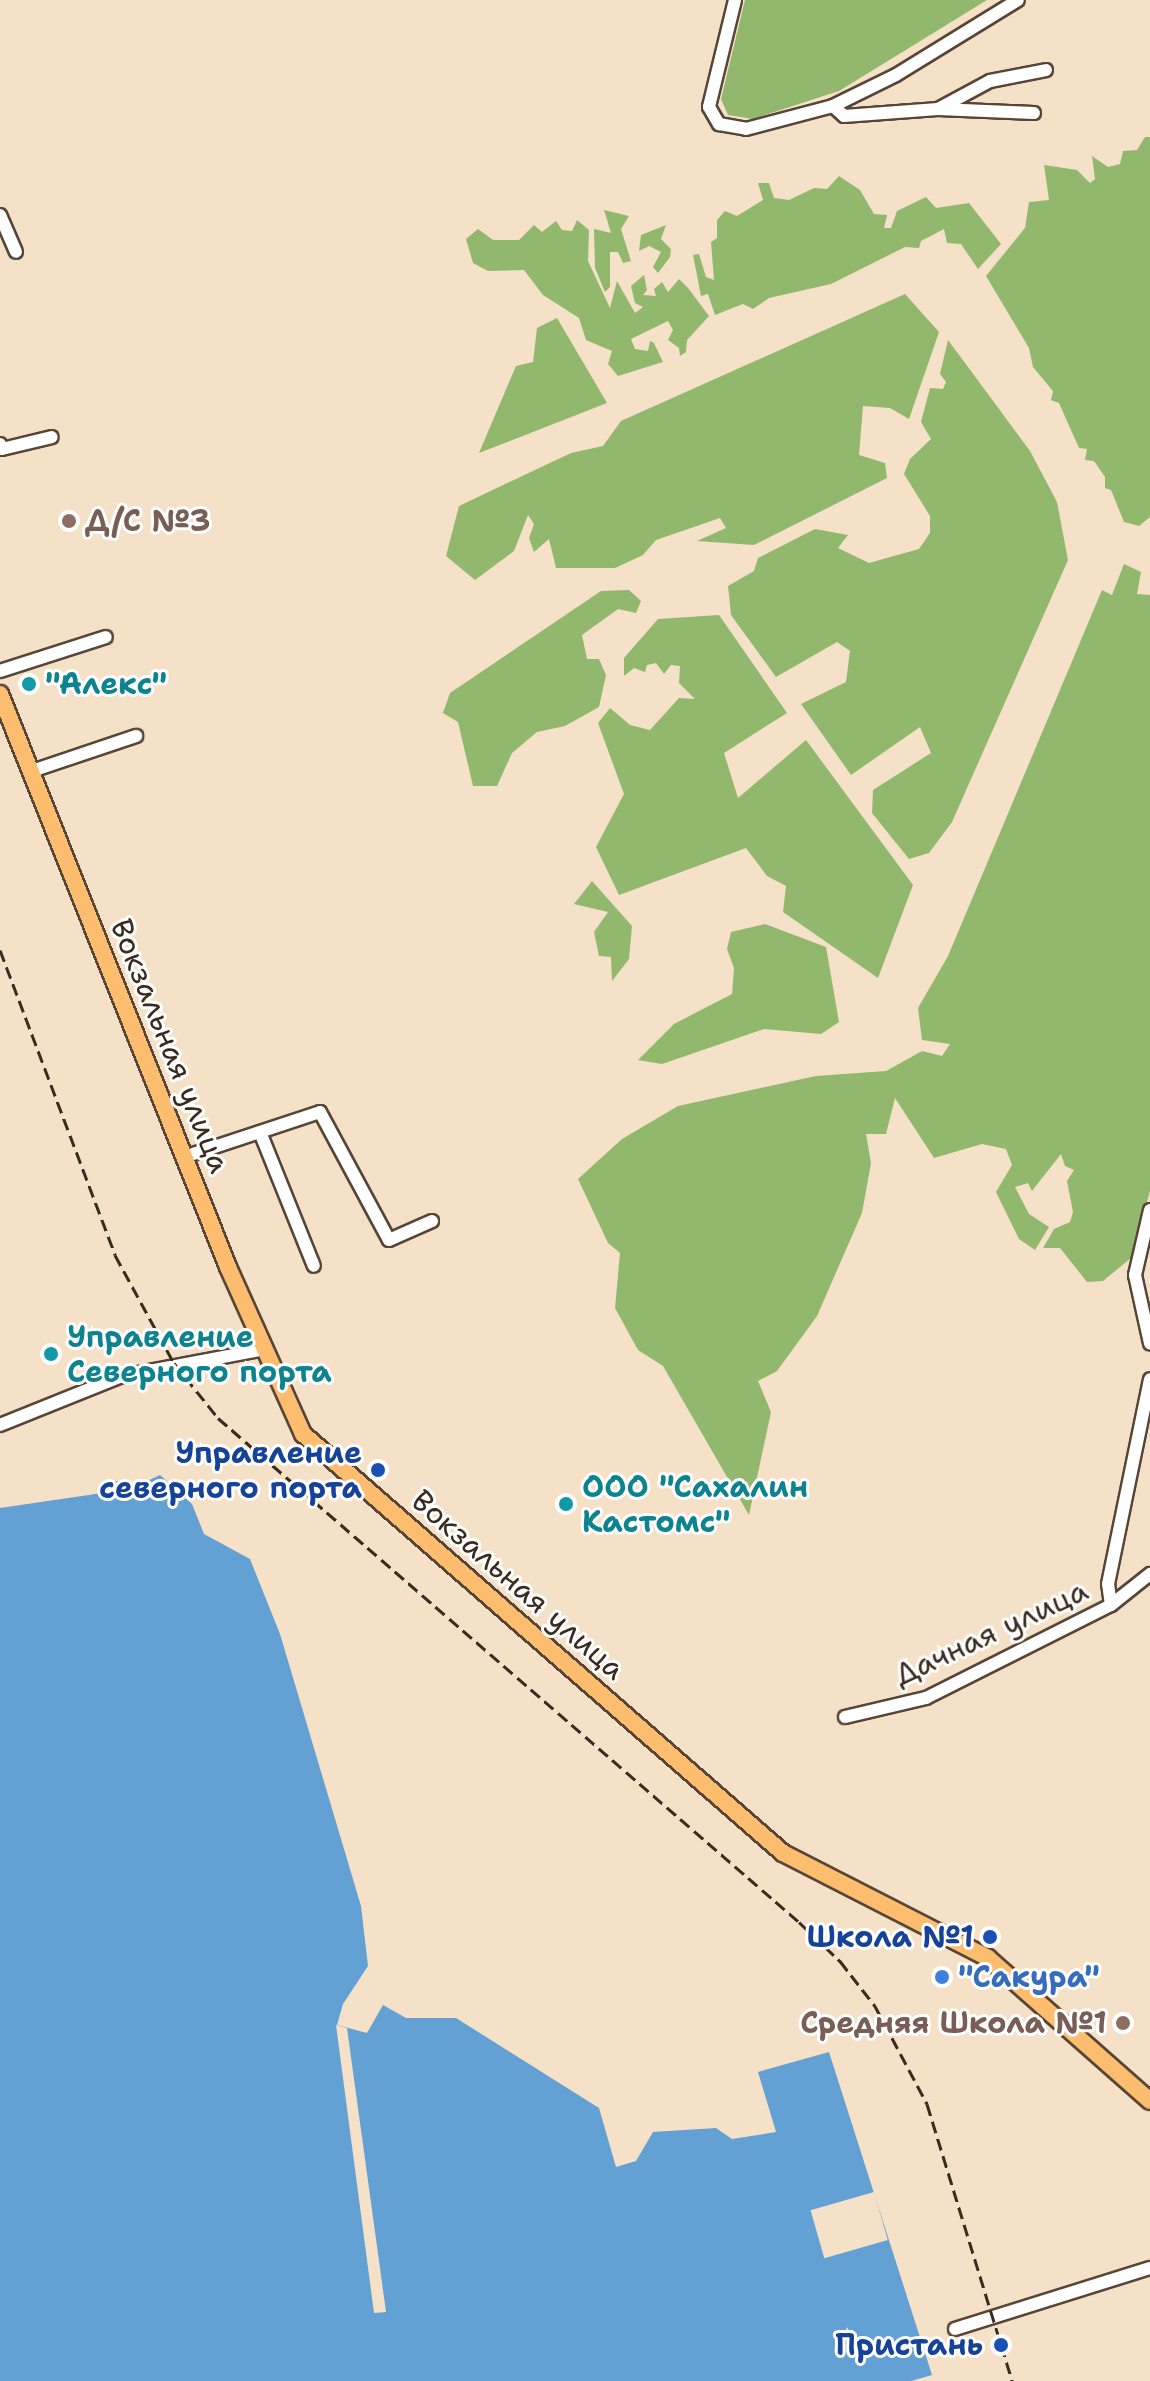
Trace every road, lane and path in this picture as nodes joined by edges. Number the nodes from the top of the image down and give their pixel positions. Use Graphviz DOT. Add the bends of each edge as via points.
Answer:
graph roads {
  1 [pos="735,0"];
  2 [pos="1018,0"];
  3 [pos="1046,70"];
  4 [pos="833,106"];
  5 [pos="938,109"];
  6 [pos="1034,113"];
  7 [pos="0,215"];
  8 [pos="16,252"];
  9 [pos="52,437"];
  10 [pos="0,444"];
  11 [pos="106,637"];
  12 [pos="0,671"];
  13 [pos="0,694"];
  14 [pos="136,736"];
  15 [pos="32,771"];
  16 [pos="260,1132"];
  17 [pos="184,1157"];
  18 [pos="1150,1210"];
  19 [pos="432,1221"];
  20 [pos="314,1266"];
  21 [pos="1150,1343"];
  22 [pos="265,1349"];
  23 [pos="1150,1379"];
  24 [pos="0,1425"];
  25 [pos="1150,1574"];
  26 [pos="1111,1605"];
  27 [pos="845,1717"];
  28 [pos="1150,2101"];
  29 [pos="1150,2268"];
  30 [pos="955,2329"];
  1 -- 4 [label="street" via="709,107 719,124 772,126"];
  2 -- 4 [label="street" via="896,75"];
  3 -- 5 [label="street" via="990,81"];
  4 -- 5 [label="street" via="844,116"];
  5 -- 6 [label="street"];
  7 -- 8 [label="street"];
  9 -- 10 [label="street" via="2,449"];
  11 -- 12 [label="street"];
  13 -- 15 [label="main road, Вокзальная улица"];
  14 -- 15 [label="street"];
  15 -- 17 [label="main road, Вокзальная улица"];
  16 -- 17 [label="street"];
  16 -- 19 [label="street" via="320,1112 389,1240"];
  16 -- 20 [label="street"];
  17 -- 22 [label="main road, Вокзальная улица"];
  18 -- 21 [label="street" via="1135,1275"];
  22 -- 24 [label="street" via="122,1376"];
  22 -- 28 [label="main road, Вокзальная улица" via="294,1417 320,1452 747,1825 815,1874 988,1958"];
  23 -- 26 [label="street" via="1113,1553"];
  25 -- 26 [label="street, Дачная улица"];
  26 -- 27 [label="street, Дачная улица" via="926,1698"];
  29 -- 30 [label="street"];
}
